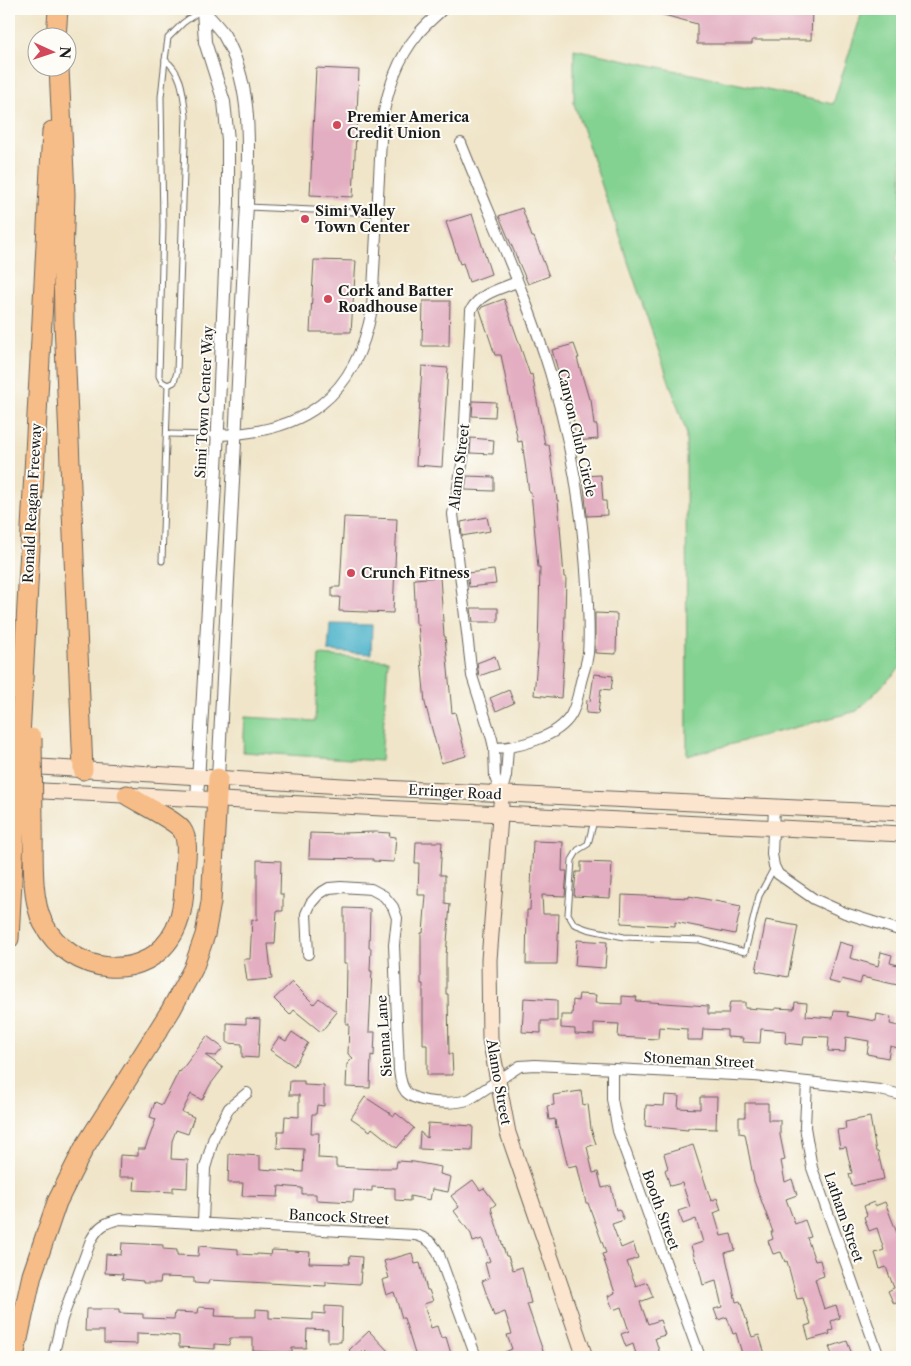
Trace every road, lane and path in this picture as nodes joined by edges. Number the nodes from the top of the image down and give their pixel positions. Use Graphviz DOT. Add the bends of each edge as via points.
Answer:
graph roads {
  1 [pos="58,9"];
  2 [pos="203,9"];
  3 [pos="443,9"];
  4 [pos="57,28"];
  5 [pos="164,60"];
  6 [pos="54,78"];
  7 [pos="59,78"];
  8 [pos="460,143"];
  9 [pos="247,207"];
  10 [pos="228,208"];
  11 [pos="377,213"];
  12 [pos="517,282"];
  13 [pos="168,385"];
  14 [pos="167,434"];
  15 [pos="217,435"];
  16 [pos="234,435"];
  17 [pos="162,561"];
  18 [pos="494,748"];
  19 [pos="508,748"];
  20 [pos="9,765"];
  21 [pos="83,770"];
  22 [pos="198,777"];
  23 [pos="218,778"];
  24 [pos="9,789"];
  25 [pos="501,794"];
  26 [pos="127,795"];
  27 [pos="197,799"];
  28 [pos="217,800"];
  29 [pos="774,807"];
  30 [pos="500,813"];
  31 [pos="902,813"];
  32 [pos="595,818"];
  33 [pos="24,822"];
  34 [pos="773,828"];
  35 [pos="902,834"];
  36 [pos="774,866"];
  37 [pos="902,931"];
  38 [pos="9,940"];
  39 [pos="308,954"];
  40 [pos="612,1069"];
  41 [pos="497,1081"];
  42 [pos="807,1082"];
  43 [pos="247,1093"];
  44 [pos="902,1095"];
  45 [pos="202,1223"];
  46 [pos="14,1357"];
  47 [pos="53,1357"];
  48 [pos="476,1357"];
  49 [pos="585,1357"];
  50 [pos="700,1357"];
  51 [pos="879,1357"];
  1 -- 4 [label="highway"];
  2 -- 5 [label="lane" via="182,22 168,38"];
  2 -- 9 [label="street" via="223,34 237,61 244,87 249,131"];
  2 -- 10 [label="street, Simi Town Center Way" via="205,42 224,102 228,140"];
  3 -- 11 [label="street" via="406,49 390,85 382,121"];
  5 -- 13 [label="lane" via="159,376"];
  5 -- 13 [label="lane" via="172,65 180,79 186,116 177,372 174,382"];
  6 -- 33 [label="highway, Ronald Reagan Freeway, bridge" via="27,612"];
  7 -- 21 [label="highway" via="65,194 64,322"];
  8 -- 12 [label="street, Canyon Club Circle"];
  9 -- 10 [label="street"];
  9 -- 11 [label="lane"];
  9 -- 16 [label="street"];
  10 -- 15 [label="street, Simi Town Center Way"];
  11 -- 16 [label="street" via="368,333 348,374 332,395 299,419 282,426"];
  12 -- 18 [label="street, Alamo Street" via="484,295 471,310 463,459 453,514 472,676"];
  12 -- 19 [label="street, Canyon Club Circle" via="550,372 573,462 586,557 588,653 571,716 558,729"];
  13 -- 14 [label="lane"];
  14 -- 15 [label="lane"];
  14 -- 17 [label="lane"];
  15 -- 16 [label="street"];
  15 -- 22 [label="street, Simi Town Center Way"];
  16 -- 23 [label="street"];
  18 -- 19 [label="street, Canyon Club Circle"];
  18 -- 25 [label="street, Alamo Street" via="495,777"];
  19 -- 25 [label="street, Alamo Street"];
  20 -- 21 [label="main road, Erringer Road"];
  21 -- 22 [label="main road, Erringer Road"];
  22 -- 23 [label="main road, Erringer Road"];
  22 -- 27 [label="street, Simi Town Center Way"];
  23 -- 25 [label="main road, Erringer Road"];
  23 -- 28 [label="highway"];
  24 -- 26 [label="main road, Erringer Road"];
  25 -- 29 [label="main road, Erringer Road"];
  25 -- 30 [label="main road, Alamo Street"];
  26 -- 27 [label="main road, Erringer Road"];
  26 -- 33 [label="highway" via="176,824 183,831 186,845 182,912 165,944 140,962 100,967 60,947 43,922 34,891"];
  27 -- 28 [label="main road, Erringer Road"];
  28 -- 30 [label="main road, Erringer Road"];
  28 -- 46 [label="highway" via="211,902 205,935 193,970 84,1148 57,1202 32,1275"];
  29 -- 31 [label="main road, Erringer Road"];
  29 -- 34 [label="street"];
  30 -- 32 [label="main road, Erringer Road"];
  30 -- 41 [label="main road, Alamo Street" via="489,960 490,1039"];
  32 -- 34 [label="main road, Erringer Road"];
  32 -- 36 [label="lane" via="588,844 578,850 572,860 568,914 574,924 587,930 624,937 700,940 745,952 759,896"];
  33 -- 38 [label="highway"];
  34 -- 35 [label="main road, Erringer Road"];
  34 -- 36 [label="street"];
  36 -- 37 [label="street" via="785,880 814,899 845,913"];
  39 -- 41 [label="street, Sienna Lane" via="306,914 310,903 319,894 329,888 341,887 371,889 384,896 397,918 394,945 401,1084 406,1092 422,1101 463,1102"];
  40 -- 41 [label="street, Stoneman Street" via="520,1066"];
  40 -- 42 [label="street, Stoneman Street"];
  40 -- 50 [label="street, Booth Street" via="612,1099 618,1131"];
  41 -- 49 [label="main road, Alamo Street" via="508,1133"];
  42 -- 44 [label="street, Stoneman Street"];
  42 -- 51 [label="street, Latham Street" via="805,1127 812,1168"];
  43 -- 45 [label="street" via="229,1108 214,1137 205,1168"];
  45 -- 47 [label="street, Bancock Street" via="120,1219 97,1229 62,1319"];
  45 -- 48 [label="street, Bancock Street" via="425,1237 438,1252"];
}
